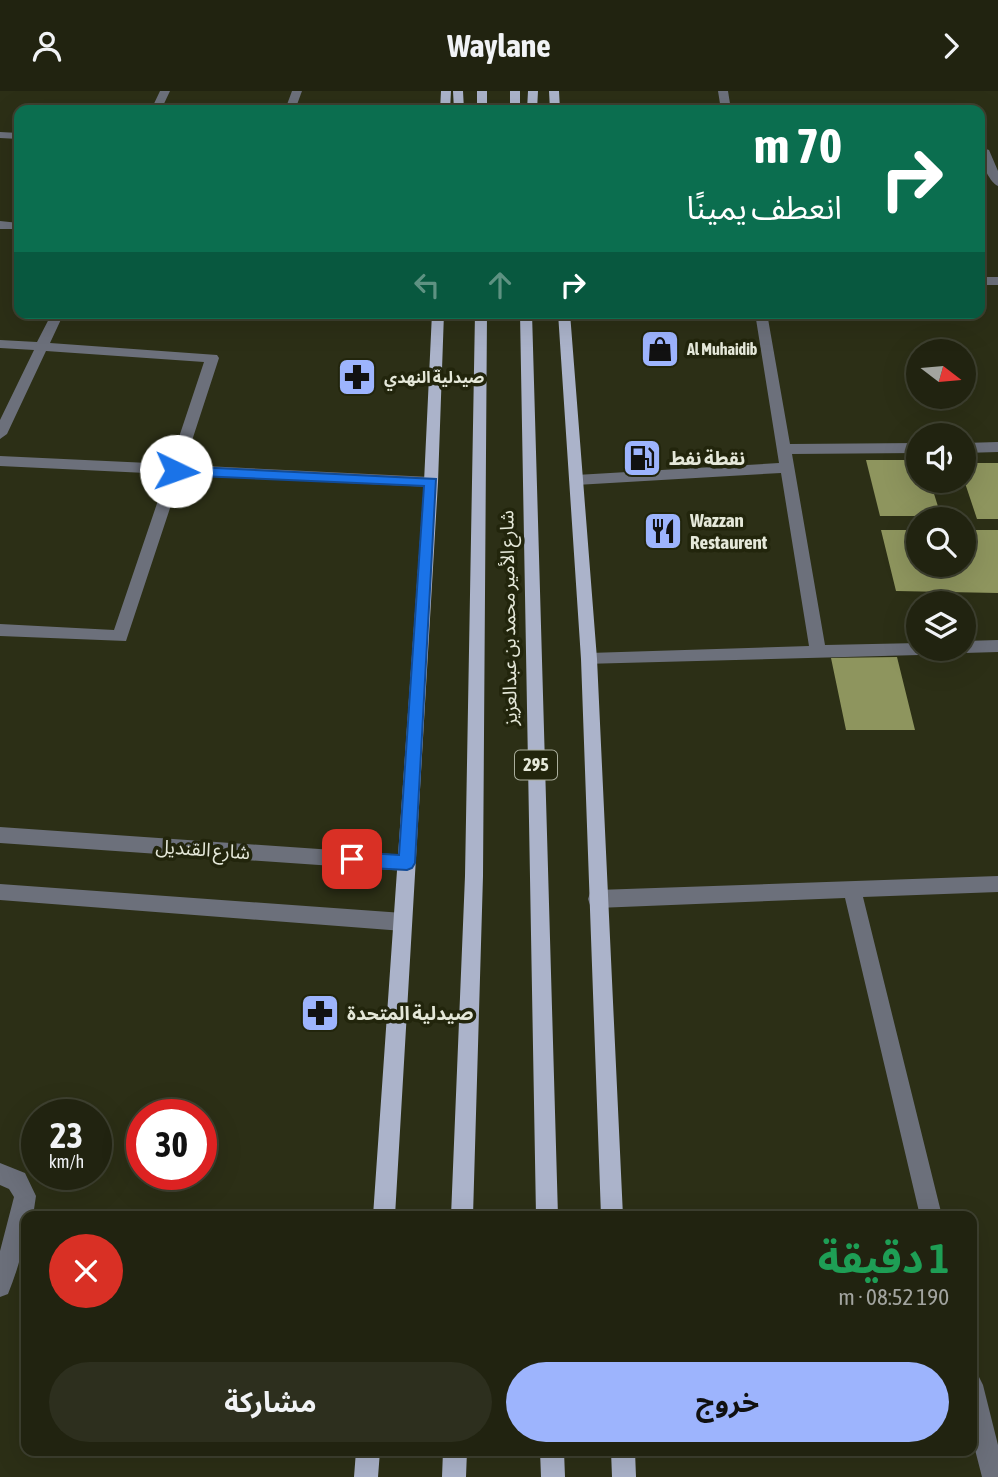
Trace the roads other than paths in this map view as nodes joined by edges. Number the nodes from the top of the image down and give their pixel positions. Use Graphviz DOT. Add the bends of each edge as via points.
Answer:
graph roads {
  1 [pos="985,156"];
  2 [pos="998,183"];
  3 [pos="55,319"];
  4 [pos="438,319"];
  5 [pos="481,319"];
  6 [pos="526,319"];
  7 [pos="564,319"];
  8 [pos="762,319"];
  9 [pos="0,344"];
  10 [pos="42,346"];
  11 [pos="0,434"];
  12 [pos="998,447"];
  13 [pos="906,448"];
  14 [pos="976,448"];
  15 [pos="784,449"];
  16 [pos="0,461"];
  17 [pos="787,468"];
  18 [pos="176,471"];
  19 [pos="576,480"];
  20 [pos="431,482"];
  21 [pos="0,630"];
  22 [pos="998,646"];
  23 [pos="976,647"];
  24 [pos="906,650"];
  25 [pos="818,653"];
  26 [pos="589,659"];
  27 [pos="0,835"];
  28 [pos="407,863"];
  29 [pos="998,884"];
  30 [pos="852,890"];
  31 [pos="0,892"];
  32 [pos="597,899"];
  33 [pos="403,922"];
  34 [pos="0,1174"];
  35 [pos="22,1211"];
  36 [pos="384,1211"];
  37 [pos="462,1211"];
  38 [pos="547,1211"];
  39 [pos="612,1211"];
  40 [pos="930,1211"];
  41 [pos="21,1220"];
  42 [pos="0,1286"];
  43 [pos="977,1410"];
  44 [pos="368,1456"];
  45 [pos="455,1456"];
  46 [pos="552,1456"];
  47 [pos="623,1456"];
  48 [pos="366,1477"];
  49 [pos="454,1477"];
  50 [pos="553,1477"];
  51 [pos="624,1477"];
  52 [pos="993,1477"];
  1 -- 2 [label="street"];
  3 -- 10 [label="street"];
  4 -- 20 [label="main road"];
  5 -- 37 [label="main road, شارع الأمير محمد بن عبدالعزيز" via="474,877"];
  6 -- 38 [label="main road, شارع الأمير محمد بن عبدالعزيز / 295"];
  7 -- 19 [label="main road"];
  8 -- 15 [label="street"];
  9 -- 10 [label="street"];
  10 -- 11 [label="street"];
  10 -- 18 [label="street" via="212,358"];
  12 -- 14 [label="street"];
  13 -- 15 [label="street"];
  15 -- 17 [label="street"];
  16 -- 18 [label="street"];
  17 -- 19 [label="street"];
  17 -- 25 [label="street"];
  18 -- 20 [label="street"];
  18 -- 21 [label="street" via="120,637"];
  19 -- 26 [label="main road"];
  20 -- 28 [label="main road"];
  22 -- 23 [label="street"];
  24 -- 25 [label="street"];
  25 -- 26 [label="street"];
  26 -- 32 [label="main road"];
  27 -- 28 [label="street, شارع القنديل"];
  28 -- 33 [label="main road"];
  29 -- 30 [label="street"];
  30 -- 32 [label="street"];
  30 -- 40 [label="street"];
  31 -- 33 [label="street"];
  32 -- 39 [label="main road"];
  33 -- 36 [label="main road"];
  34 -- 35 [label="street" via="17,1181 25,1196"];
  41 -- 42 [label="street"];
  43 -- 52 [label="street"];
  44 -- 48 [label="main road"];
  45 -- 49 [label="main road"];
  46 -- 50 [label="main road"];
  47 -- 51 [label="main road"];
}
